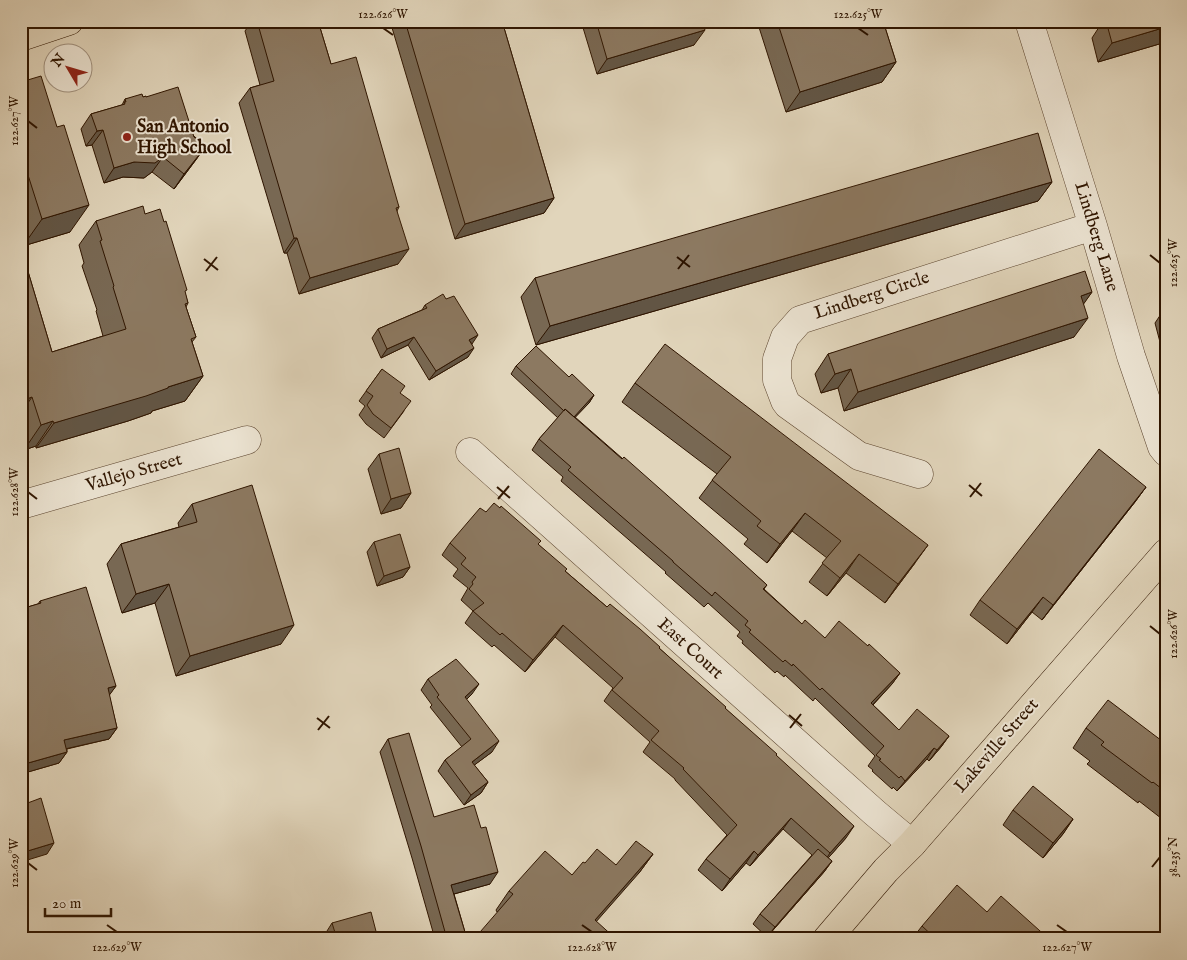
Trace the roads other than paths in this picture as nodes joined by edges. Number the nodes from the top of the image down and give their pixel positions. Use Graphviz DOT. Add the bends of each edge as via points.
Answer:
graph roads {
  1 [pos="68,21"];
  2 [pos="1029,21"];
  3 [pos="21,36"];
  4 [pos="1093,226"];
  5 [pos="246,440"];
  6 [pos="470,452"];
  7 [pos="1166,452"];
  8 [pos="919,474"];
  9 [pos="21,505"];
  10 [pos="1166,553"];
  11 [pos="912,844"];
  12 [pos="827,939"];
  1 -- 3 [label="main road"];
  2 -- 4 [label="street, Lindberg Lane"];
  4 -- 7 [label="street, Lindberg Lane" via="1131,356"];
  4 -- 8 [label="street, Lindberg Circle" via="800,320 784,337 777,359 777,380 788,405 858,456"];
  5 -- 9 [label="street, Vallejo Street"];
  6 -- 11 [label="street, East Court"];
  10 -- 11 [label="main road, Lakeville Street"];
  11 -- 12 [label="main road, Lakeville Street"];
}
